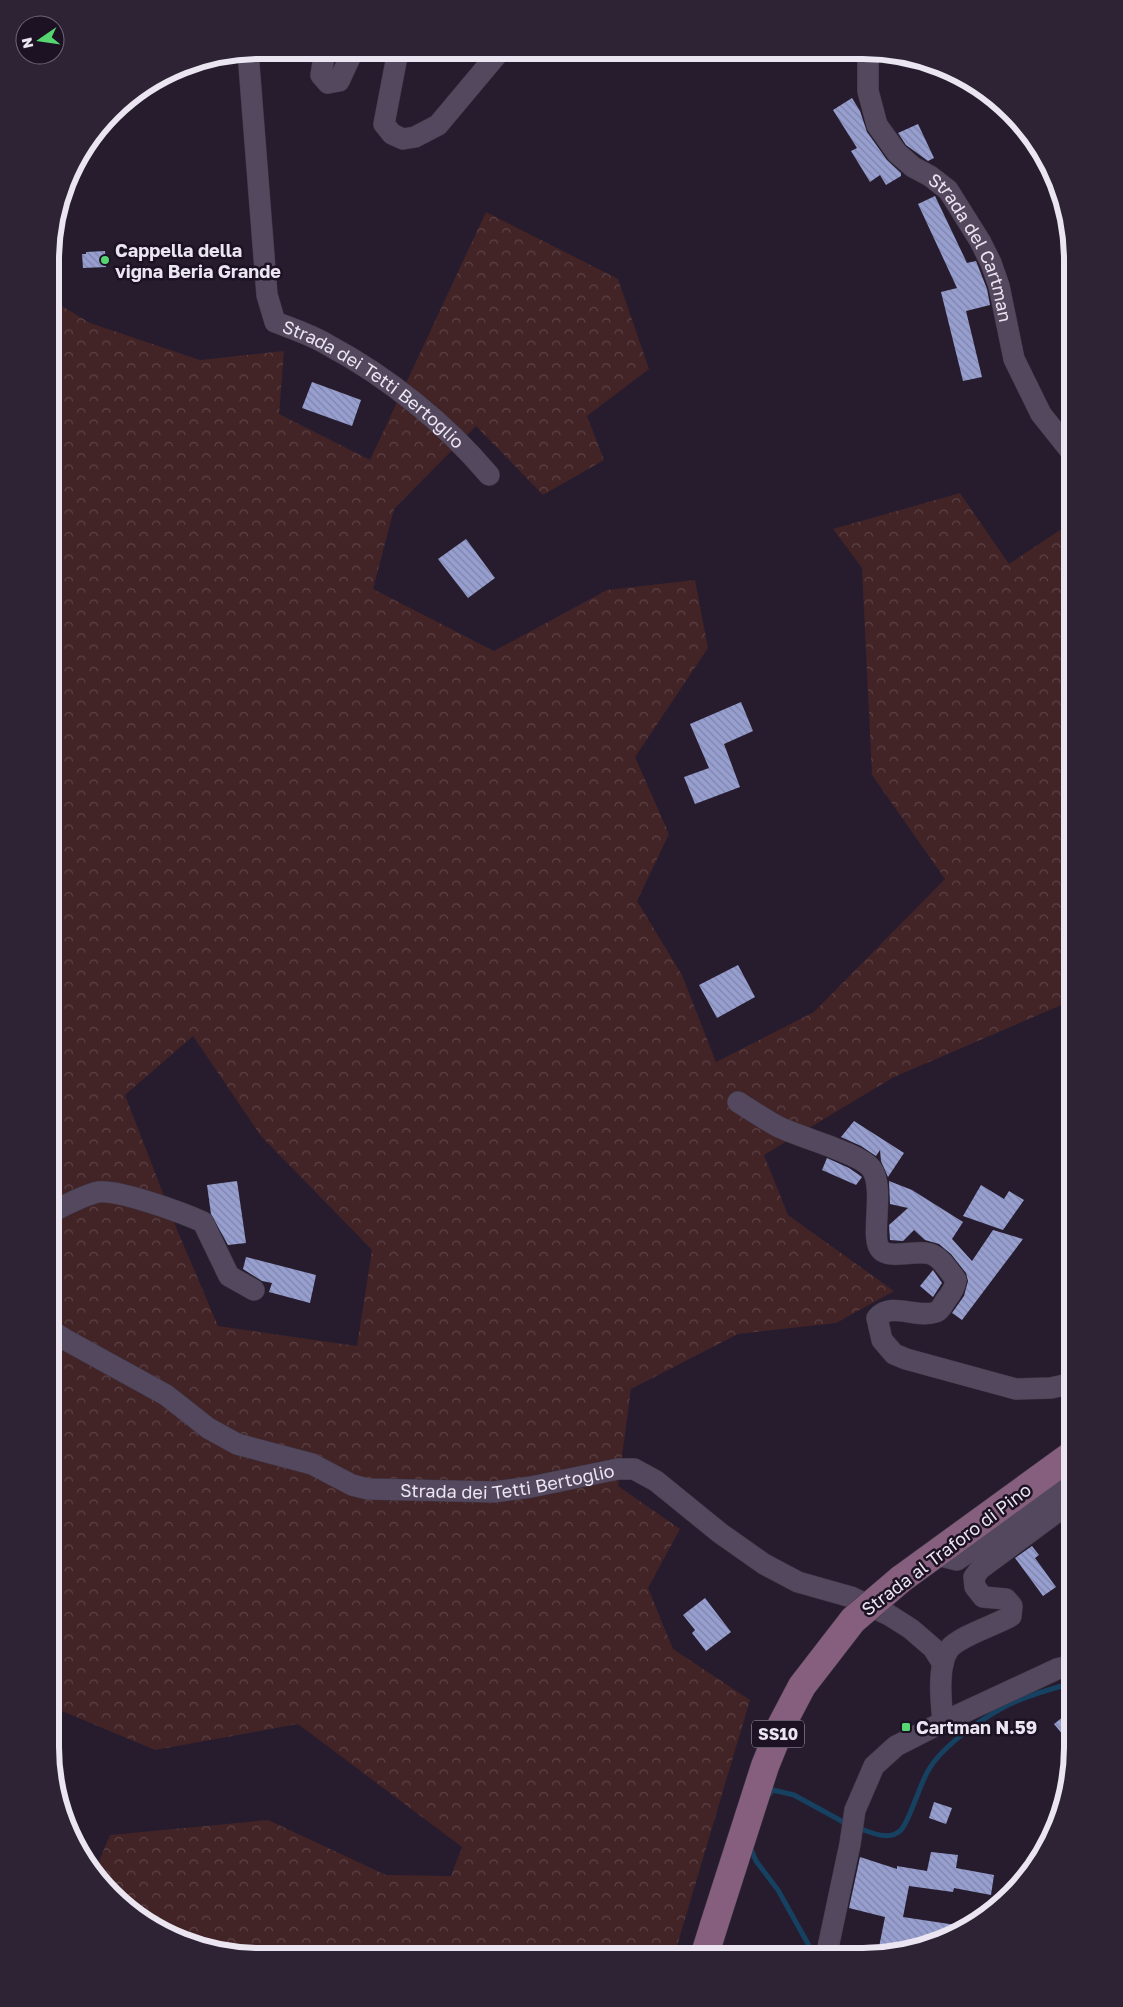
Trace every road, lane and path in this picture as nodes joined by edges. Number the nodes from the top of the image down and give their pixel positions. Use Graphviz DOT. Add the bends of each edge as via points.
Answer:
graph roads {
  1 [pos="249,59"];
  2 [pos="324,59"];
  3 [pos="349,59"];
  4 [pos="396,59"];
  5 [pos="494,59"];
  6 [pos="868,59"];
  7 [pos="1064,443"];
  8 [pos="489,475"];
  9 [pos="738,1102"];
  10 [pos="59,1209"];
  11 [pos="254,1290"];
  12 [pos="59,1336"];
  13 [pos="1064,1385"];
  14 [pos="1064,1460"];
  15 [pos="1064,1485"];
  16 [pos="1064,1507"];
  17 [pos="934,1554"];
  18 [pos="943,1664"];
  19 [pos="1064,1667"];
  20 [pos="943,1722"];
  21 [pos="828,1947"];
  22 [pos="706,1948"];
  1 -- 8 [label="street, Strada dei Tetti Bertoglio" via="267,295 275,322 327,344 374,372 464,446"];
  2 -- 3 [label="street" via="321,75 328,83 339,81"];
  4 -- 5 [label="street" via="384,124 392,134 403,139 415,138 438,125"];
  6 -- 7 [label="street, Strada del Cartman" via="868,91 877,125 897,153 948,190 980,241 999,286 1014,359 1041,414"];
  9 -- 13 [label="street" via="778,1127 866,1163 877,1185 878,1246 886,1253 934,1255 956,1280 940,1310 881,1313 877,1318 882,1340 894,1354 1016,1389"];
  10 -- 11 [label="street" via="98,1192 117,1193 203,1222 229,1276"];
  12 -- 18 [label="street, Strada dei Tetti Bertoglio" via="166,1395 200,1422 237,1444 312,1464 352,1485 368,1489 481,1493 634,1469 656,1481 764,1564 798,1582 851,1597 889,1615 933,1648"];
  14 -- 17 [label="main road, Strada al Traforo di Pino / SS10"];
  15 -- 17 [label="street" via="956,1560"];
  16 -- 18 [label="street" via="980,1569 974,1577 978,1592 983,1597 1006,1599 1012,1606 1011,1616 950,1648"];
  17 -- 22 [label="main road, Strada al Traforo di Pino / SS10, bridge" via="853,1620 802,1686 765,1766"];
  18 -- 20 [label="street"];
  19 -- 20 [label="street"];
  20 -- 21 [label="street" via="896,1746 874,1766 854,1810"];
}
